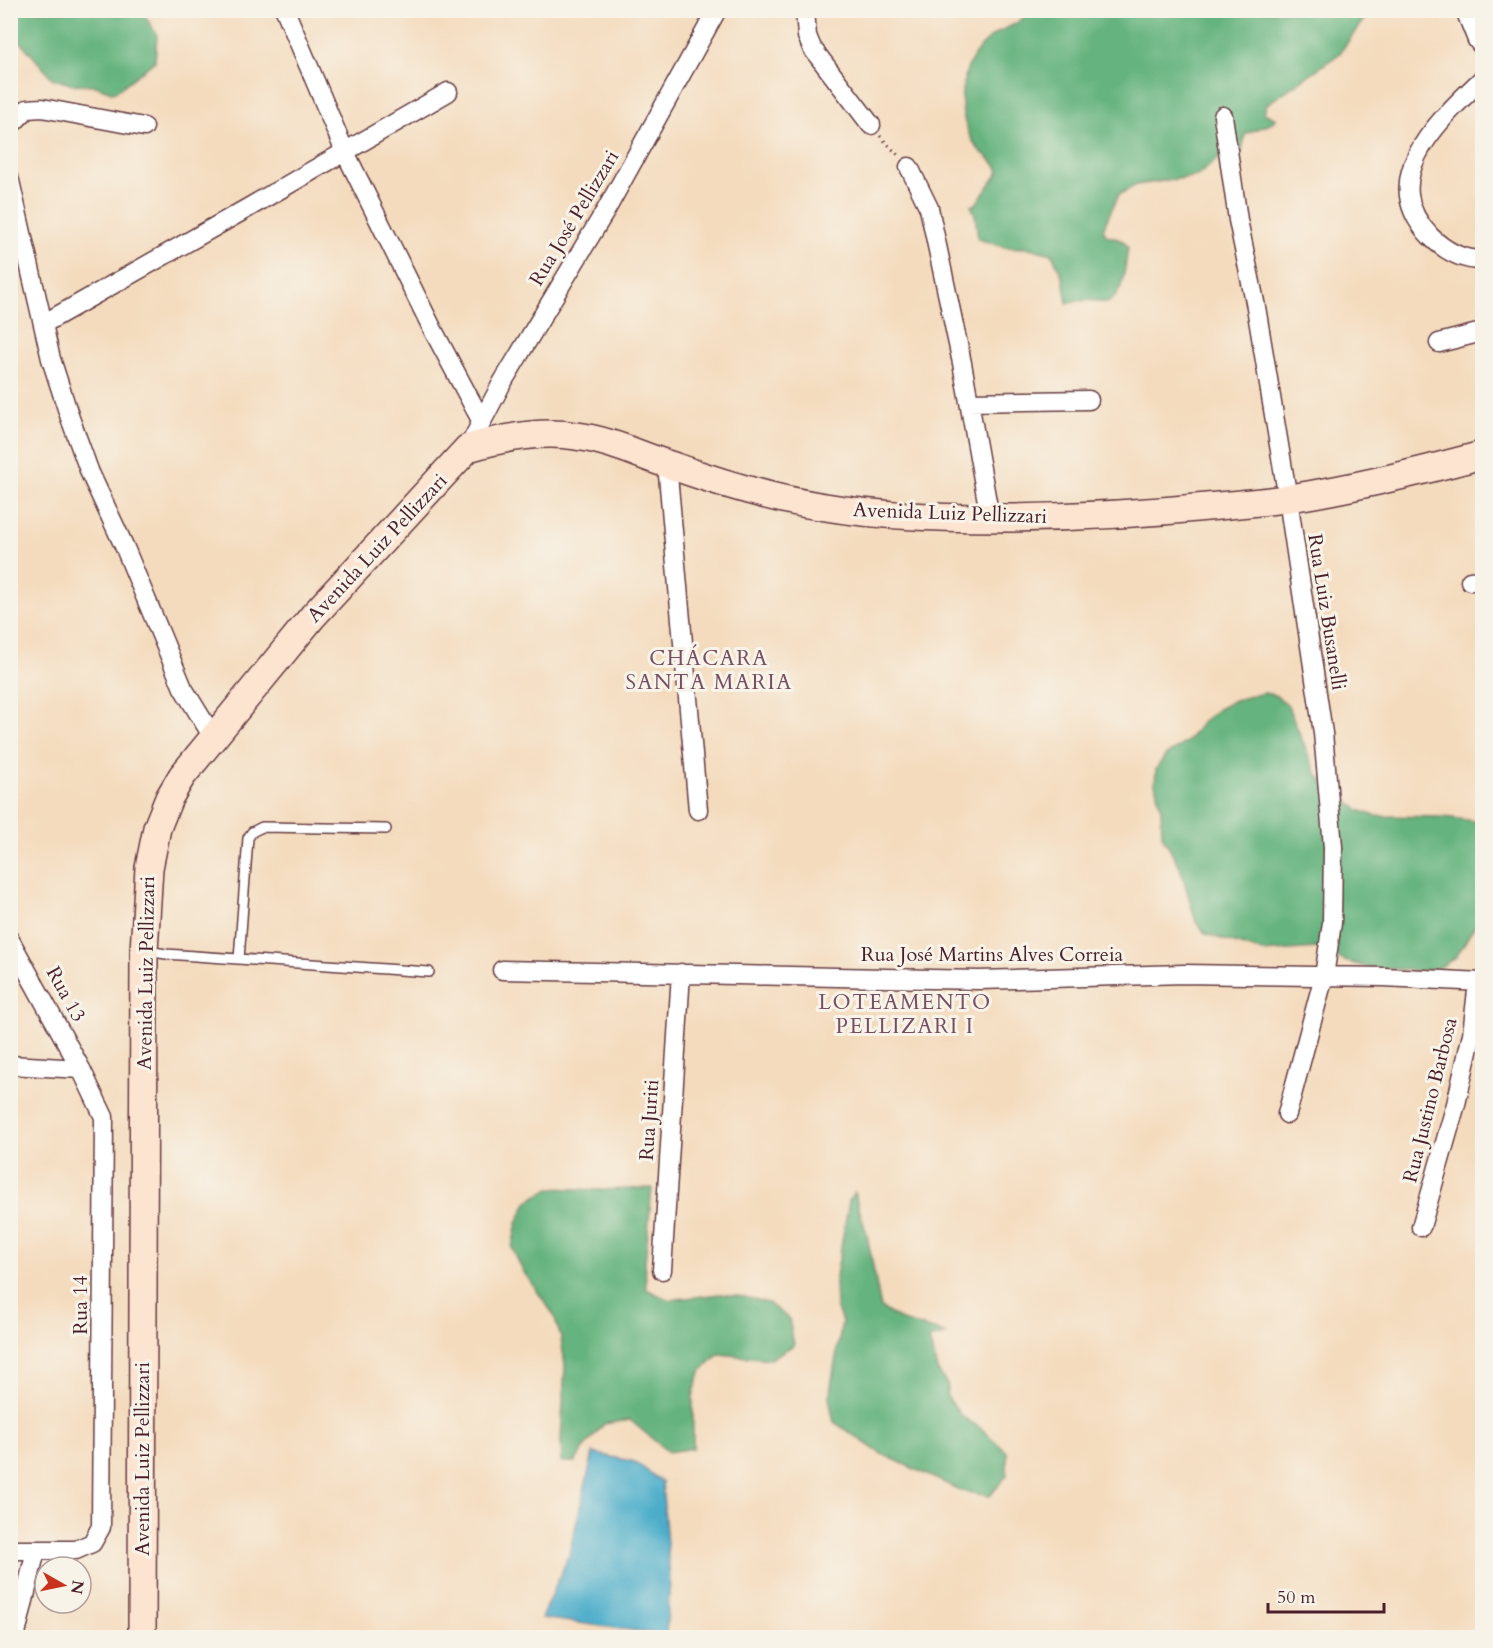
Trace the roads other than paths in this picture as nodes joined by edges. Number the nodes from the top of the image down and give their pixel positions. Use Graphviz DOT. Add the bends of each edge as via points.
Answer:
graph roads {
  1 [pos="285,10"];
  2 [pos="717,10"];
  3 [pos="805,10"];
  4 [pos="1465,10"];
  5 [pos="1482,46"];
  6 [pos="1482,79"];
  7 [pos="448,92"];
  8 [pos="1222,116"];
  9 [pos="871,125"];
  10 [pos="10,126"];
  11 [pos="144,127"];
  12 [pos="345,152"];
  13 [pos="909,167"];
  14 [pos="10,181"];
  15 [pos="1482,260"];
  16 [pos="43,324"];
  17 [pos="1482,332"];
  18 [pos="1439,343"];
  19 [pos="1089,400"];
  20 [pos="969,402"];
  21 [pos="481,420"];
  22 [pos="468,448"];
  23 [pos="1482,455"];
  24 [pos="667,465"];
  25 [pos="1287,499"];
  26 [pos="990,518"];
  27 [pos="213,737"];
  28 [pos="698,810"];
  29 [pos="386,830"];
  30 [pos="10,940"];
  31 [pos="144,951"];
  32 [pos="239,959"];
  33 [pos="502,970"];
  34 [pos="429,972"];
  35 [pos="681,974"];
  36 [pos="1324,976"];
  37 [pos="1480,982"];
  38 [pos="10,1065"];
  39 [pos="81,1069"];
  40 [pos="1287,1114"];
  41 [pos="1421,1227"];
  42 [pos="662,1270"];
  43 [pos="10,1550"];
  44 [pos="36,1550"];
  45 [pos="15,1638"];
  46 [pos="142,1638"];
  1 -- 12 [label="street"];
  2 -- 21 [label="street, Rua José Pellizzari" via="606,210"];
  3 -- 9 [label="street" via="812,48"];
  4 -- 5 [label="street"];
  6 -- 15 [label="street" via="1422,144 1412,165 1409,194 1425,231 1438,245 1469,260"];
  7 -- 12 [label="street"];
  8 -- 25 [label="street, Rua Luiz Busanelli"];
  10 -- 11 [label="street" via="27,109 42,108"];
  12 -- 16 [label="street"];
  12 -- 21 [label="street"];
  13 -- 20 [label="street" via="929,208"];
  14 -- 16 [label="street"];
  16 -- 27 [label="street" via="90,473 183,688"];
  17 -- 18 [label="street"];
  19 -- 20 [label="street"];
  20 -- 26 [label="street"];
  21 -- 22 [label="street, Rua José Pellizzari"];
  22 -- 24 [label="main road, Avenida Luiz Pellizzari" via="504,438 575,435 643,454"];
  22 -- 27 [label="main road, Avenida Luiz Pellizzari" via="313,616"];
  23 -- 25 [label="main road, Avenida Luiz Pellizzari"];
  24 -- 26 [label="main road, Avenida Luiz Pellizzari" via="755,493 820,507 903,516"];
  24 -- 28 [label="street"];
  25 -- 26 [label="main road, Avenida Luiz Pellizzari" via="1151,513"];
  25 -- 36 [label="street, Rua Luiz Busanelli" via="1323,733 1333,847 1332,922"];
  27 -- 31 [label="main road, Avenida Luiz Pellizzari" via="182,776 157,828 148,868"];
  29 -- 32 [label="lane" via="262,827 252,832 248,838"];
  30 -- 39 [label="street, Rua 13"];
  31 -- 32 [label="lane"];
  31 -- 46 [label="main road, Avenida Luiz Pellizzari"];
  32 -- 34 [label="lane"];
  33 -- 35 [label="street, Rua José Martins Alves Correia"];
  35 -- 36 [label="street, Rua José Martins Alves Correia" via="979,980 1184,974"];
  35 -- 42 [label="street, Rua Juriti"];
  36 -- 37 [label="street, Rua José Martins Alves Correia"];
  36 -- 40 [label="street, Rua Luiz Busanelli"];
  37 -- 41 [label="street, Rua Justino Barbosa" via="1456,1104"];
  38 -- 39 [label="street"];
  39 -- 44 [label="street, Rua 14" via="104,1117 101,1527 92,1543 76,1550"];
  43 -- 44 [label="street"];
  44 -- 45 [label="street"];
}
